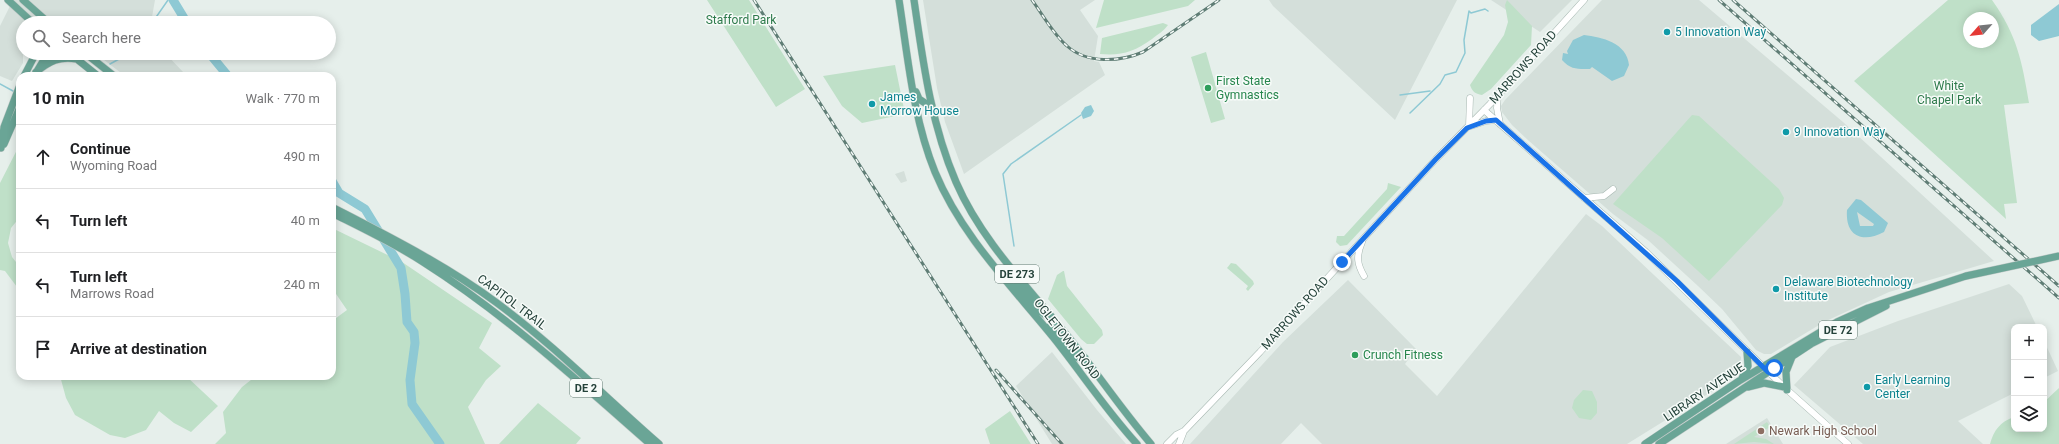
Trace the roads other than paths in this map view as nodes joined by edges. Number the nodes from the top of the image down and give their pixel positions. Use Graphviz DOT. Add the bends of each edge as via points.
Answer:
graph roads {
  1 [pos="8,0"];
  2 [pos="23,0"];
  3 [pos="899,0"];
  4 [pos="914,0"];
  5 [pos="1584,0"];
  6 [pos="23,13"];
  7 [pos="24,16"];
  8 [pos="26,16"];
  9 [pos="41,16"];
  10 [pos="32,60"];
  11 [pos="44,60"];
  12 [pos="50,60"];
  13 [pos="78,60"];
  14 [pos="95,60"];
  15 [pos="909,62"];
  16 [pos="26,72"];
  17 [pos="36,72"];
  18 [pos="37,72"];
  19 [pos="93,72"];
  20 [pos="109,72"];
  21 [pos="1498,94"];
  22 [pos="16,96"];
  23 [pos="1470,98"];
  24 [pos="931,107"];
  25 [pos="1484,110"];
  26 [pos="16,118"];
  27 [pos="1498,122"];
  28 [pos="1468,127"];
  29 [pos="1,150"];
  30 [pos="1613,189"];
  31 [pos="1584,198"];
  32 [pos="336,209"];
  33 [pos="336,215"];
  34 [pos="1364,238"];
  35 [pos="2059,256"];
  36 [pos="423,259"];
  37 [pos="1364,276"];
  38 [pos="1012,288"];
  39 [pos="1906,297"];
  40 [pos="1036,317"];
  41 [pos="1056,322"];
  42 [pos="1747,352"];
  43 [pos="1793,356"];
  44 [pos="1085,358"];
  45 [pos="1765,369"];
  46 [pos="1739,381"];
  47 [pos="1785,388"];
  48 [pos="1741,389"];
  49 [pos="1184,431"];
  50 [pos="1674,433"];
  51 [pos="650,444"];
  52 [pos="659,444"];
  53 [pos="1137,444"];
  54 [pos="1151,444"];
  55 [pos="1167,444"];
  56 [pos="1179,444"];
  57 [pos="1645,444"];
  58 [pos="1659,444"];
  59 [pos="1667,444"];
  60 [pos="1848,444"];
  1 -- 6 [label="main road"];
  2 -- 9 [label="main road"];
  3 -- 15 [label="main road, OGLETOWN ROAD / DE 273"];
  4 -- 24 [label="main road, OGLETOWN ROAD / DE 273"];
  5 -- 21 [label="street, MARROWS ROAD"];
  6 -- 7 [label="main road"];
  6 -- 8 [label="main road"];
  10 -- 16 [label="main road"];
  11 -- 17 [label="main road"];
  12 -- 18 [label="main road"];
  13 -- 19 [label="main road"];
  14 -- 20 [label="main road"];
  15 -- 24 [label="main road" via="919,99"];
  15 -- 38 [label="main road, OGLETOWN ROAD / DE 273" via="919,121 929,154 948,199 973,239"];
  21 -- 25 [label="street, MARROWS ROAD"];
  21 -- 27 [label="street"];
  22 -- 29 [label="main road" via="4,127"];
  23 -- 28 [label="street"];
  24 -- 41 [label="main road, OGLETOWN ROAD / DE 273" via="949,165 977,221"];
  25 -- 27 [label="street"];
  25 -- 28 [label="street, MARROWS ROAD"];
  26 -- 29 [label="main road"];
  27 -- 28 [label="street" via="1486,121"];
  27 -- 31 [label="street"];
  28 -- 34 [label="street, MARROWS ROAD"];
  30 -- 31 [label="street" via="1604,196"];
  31 -- 42 [label="street" via="1677,281"];
  32 -- 36 [label="main road, CAPITOL TRAIL / DE 2"];
  33 -- 36 [label="main road, CAPITOL TRAIL / DE 2"];
  34 -- 37 [label="street" via="1358,254 1358,263"];
  34 -- 49 [label="street, MARROWS ROAD"];
  35 -- 39 [label="main road, LIBRARY AVENUE / DE 72, bridge" via="1966,276"];
  36 -- 51 [label="main road, CAPITOL TRAIL / DE 2" via="522,333"];
  36 -- 52 [label="main road, CAPITOL TRAIL / DE 2" via="477,288 527,326"];
  38 -- 40 [label="main road, OGLETOWN ROAD / DE 273"];
  38 -- 41 [label="main road" via="1017,285 1039,310"];
  39 -- 43 [label="main road, LIBRARY AVENUE / DE 72" via="1840,329"];
  39 -- 45 [label="main road, LIBRARY AVENUE / DE 72" via="1868,308 1837,322"];
  40 -- 44 [label="main road" via="1057,334 1074,355 1080,359"];
  40 -- 53 [label="main road, OGLETOWN ROAD / DE 273" via="1066,353 1110,414"];
  41 -- 44 [label="main road, OGLETOWN ROAD / DE 273"];
  42 -- 45 [label="street"];
  42 -- 46 [label="main road" via="1747,370"];
  43 -- 45 [label="main road, LIBRARY AVENUE / DE 72"];
  43 -- 47 [label="main road" via="1787,366"];
  44 -- 54 [label="main road, OGLETOWN ROAD / DE 273"];
  45 -- 46 [label="main road, LIBRARY AVENUE / DE 72"];
  45 -- 47 [label="street"];
  45 -- 48 [label="main road, LIBRARY AVENUE / DE 72"];
  46 -- 57 [label="main road, LIBRARY AVENUE / DE 72"];
  47 -- 48 [label="main road" via="1764,383"];
  47 -- 60 [label="street"];
  48 -- 50 [label="main road, LIBRARY AVENUE / DE 72"];
  49 -- 55 [label="street, MARROWS ROAD"];
  49 -- 56 [label="street, MARROWS ROAD"];
  50 -- 58 [label="main road, LIBRARY AVENUE / DE 72"];
  50 -- 59 [label="main road"];
}
